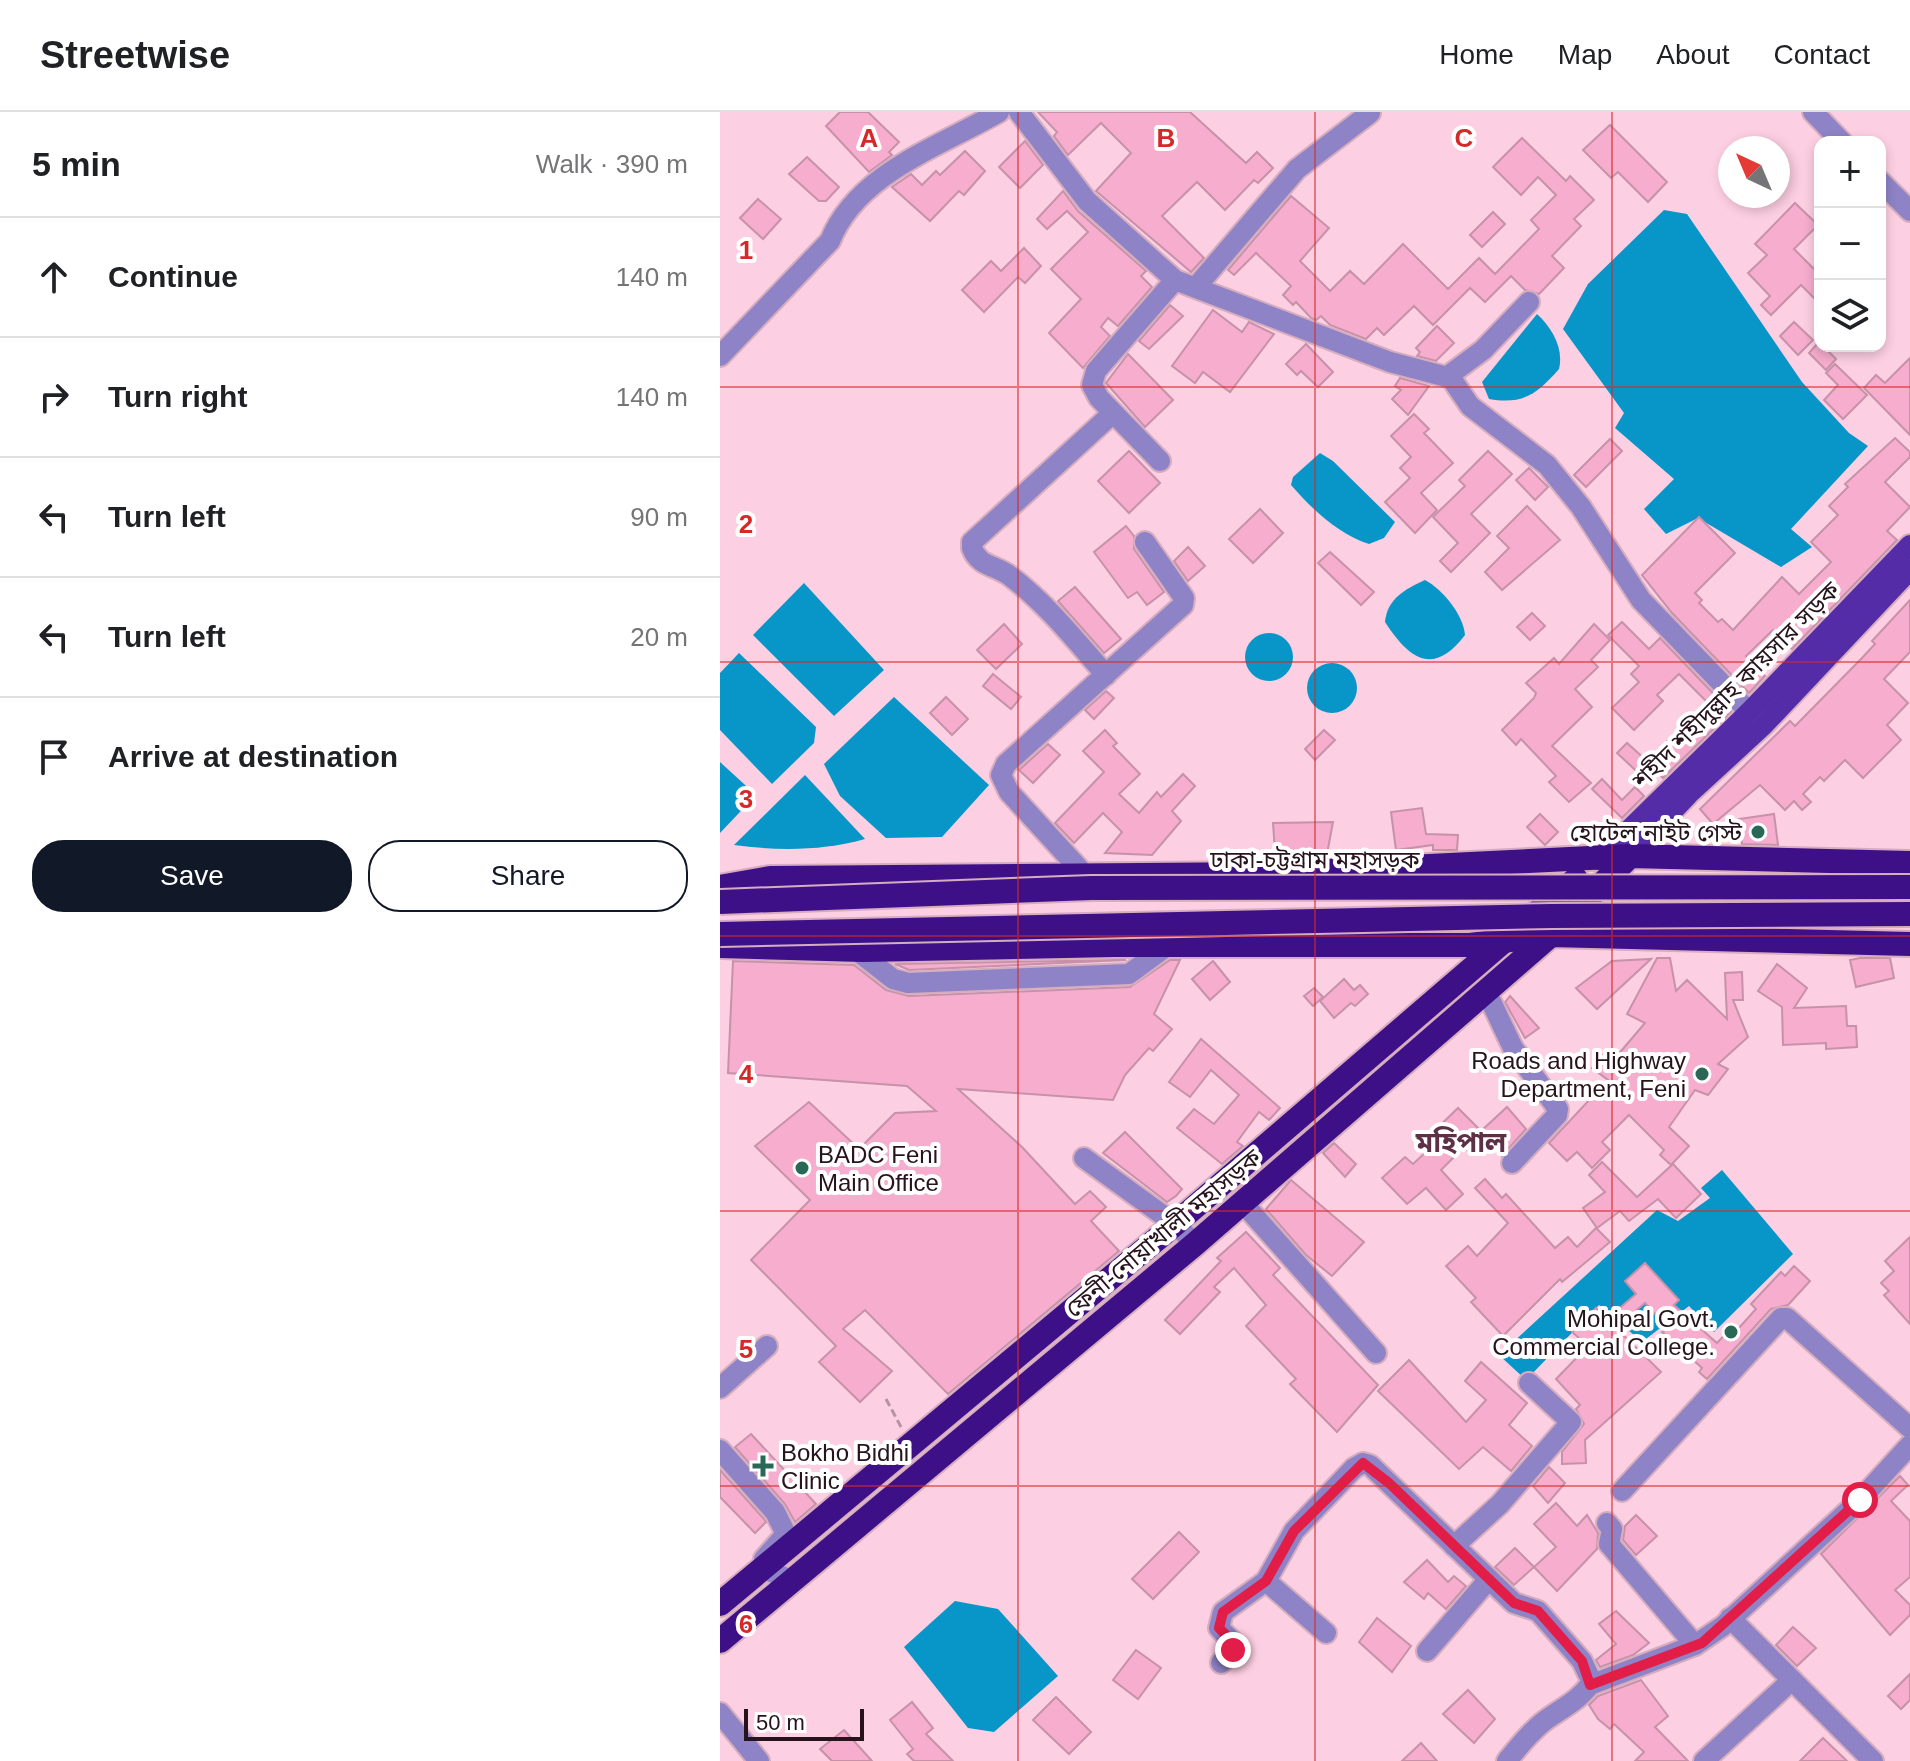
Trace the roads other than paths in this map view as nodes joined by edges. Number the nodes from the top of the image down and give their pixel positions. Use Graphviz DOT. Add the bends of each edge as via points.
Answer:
graph roads {
  1 [pos="999,112"];
  2 [pos="1019,112"];
  3 [pos="1813,112"];
  4 [pos="1370,113"];
  5 [pos="1836,136"];
  6 [pos="1886,187"];
  7 [pos="1910,211"];
  8 [pos="1175,280"];
  9 [pos="1196,287"];
  10 [pos="1529,302"];
  11 [pos="720,356"];
  12 [pos="1448,376"];
  13 [pos="1113,413"];
  14 [pos="1160,461"];
  15 [pos="1145,542"];
  16 [pos="1910,545"];
  17 [pos="1910,570"];
  18 [pos="1106,675"];
  19 [pos="1756,719"];
  20 [pos="1630,856"];
  21 [pos="1598,860"];
  22 [pos="1910,863"];
  23 [pos="1084,874"];
  24 [pos="720,887"];
  25 [pos="1910,887"];
  26 [pos="720,902"];
  27 [pos="1910,914"];
  28 [pos="720,934"];
  29 [pos="1551,935"];
  30 [pos="1502,939"];
  31 [pos="1910,944"];
  32 [pos="720,946"];
  33 [pos="1167,946"];
  34 [pos="856,950"];
  35 [pos="1486,991"];
  36 [pos="1084,1158"];
  37 [pos="1512,1163"];
  38 [pos="1243,1203"];
  39 [pos="1175,1224"];
  40 [pos="1195,1244"];
  41 [pos="767,1346"];
  42 [pos="1376,1353"];
  43 [pos="1529,1383"];
  44 [pos="720,1388"];
  45 [pos="1910,1428"];
  46 [pos="1910,1445"];
  47 [pos="720,1450"];
  48 [pos="1622,1491"];
  49 [pos="1607,1523"];
  50 [pos="1454,1546"];
  51 [pos="771,1561"];
  52 [pos="1489,1579"];
  53 [pos="791,1580"];
  54 [pos="1266,1581"];
  55 [pos="720,1604"];
  56 [pos="1730,1618"];
  57 [pos="1326,1633"];
  58 [pos="720,1641"];
  59 [pos="1695,1645"];
  60 [pos="1427,1651"];
  61 [pos="1221,1663"];
  62 [pos="1792,1680"];
  63 [pos="1590,1685"];
  64 [pos="720,1713"];
  65 [pos="759,1761"];
  66 [pos="1507,1761"];
  67 [pos="1704,1761"];
  68 [pos="1873,1761"];
  1 -- 11 [label="street" via="884,176"];
  2 -- 8 [label="street" via="1087,201"];
  3 -- 5 [label="street"];
  4 -- 9 [label="street" via="1297,169"];
  6 -- 7 [label="street"];
  8 -- 9 [label="street"];
  8 -- 13 [label="street" via="1096,371 1092,385"];
  9 -- 12 [label="street" via="1390,362"];
  10 -- 12 [label="street" via="1483,350"];
  12 -- 19 [label="street" via="1470,406 1547,465 1641,600"];
  13 -- 14 [label="street"];
  13 -- 18 [label="street" via="972,542 984,564 1007,573 1043,604"];
  15 -- 18 [label="street" via="1184,598 1183,605"];
  16 -- 19 [label="main road, শহীদ শহীদুল্লাহ কায়সার সড়ক"];
  17 -- 19 [label="main road, শহীদ শহীদুল্লাহ কায়সার সড়ক"];
  18 -- 23 [label="street" via="1006,764 1001,775 1009,792"];
  19 -- 20 [label="main road, শহীদ শহীদুল্লাহ কায়সার সড়ক"];
  19 -- 21 [label="main road, শহীদ শহীদুল্লাহ কায়সার সড়ক"];
  20 -- 21 [label="highway"];
  20 -- 22 [label="highway"];
  20 -- 29 [label="highway, ফেনী-নোয়াখালী মহাসড়ক"];
  21 -- 23 [label="highway" via="1266,874"];
  21 -- 30 [label="highway, ফেনী-নোয়াখালী মহাসড়ক"];
  23 -- 24 [label="highway" via="770,878"];
  25 -- 26 [label="highway, ঢাকা-চট্টগ্রাম মহাসড়ক, bridge" via="1091,888"];
  27 -- 28 [label="highway, bridge" via="1536,916"];
  29 -- 30 [label="highway"];
  29 -- 31 [label="highway"];
  29 -- 35 [label="highway, ফেনী-নোয়াখালী মহাসড়ক"];
  30 -- 33 [label="highway" via="1470,945"];
  30 -- 39 [label="highway, ফেনী-নোয়াখালী মহাসড়ক"];
  32 -- 34 [label="highway"];
  33 -- 34 [label="highway"];
  33 -- 34 [label="street" via="1129,974 908,983 893,979"];
  35 -- 37 [label="street" via="1513,1048 1558,1109"];
  35 -- 38 [label="highway, ফেনী-নোয়াখালী মহাসড়ক"];
  36 -- 39 [label="street"];
  38 -- 40 [label="highway, ফেনী-নোয়াখালী মহাসড়ক"];
  38 -- 42 [label="street"];
  39 -- 40 [label="street"];
  39 -- 51 [label="highway, ফেনী-নোয়াখালী মহাসড়ক"];
  40 -- 53 [label="highway, ফেনী-নোয়াখালী মহাসড়ক"];
  41 -- 44 [label="street"];
  43 -- 50 [label="street" via="1571,1422 1500,1504"];
  45 -- 48 [label="street" via="1781,1318"];
  46 -- 56 [label="street" via="1860,1500"];
  47 -- 51 [label="street" via="781,1523 786,1534 764,1559"];
  49 -- 59 [label="street" via="1612,1529 1609,1544"];
  50 -- 52 [label="street"];
  50 -- 54 [label="street" via="1363,1463 1294,1531"];
  51 -- 53 [label="street" via="764,1569"];
  51 -- 55 [label="highway, ফেনী-নোয়াখালী মহাসড়ক"];
  52 -- 60 [label="street"];
  52 -- 63 [label="street" via="1514,1603 1538,1611 1582,1661"];
  53 -- 58 [label="highway, ফেনী-নোয়াখালী মহাসড়ক"];
  54 -- 57 [label="street"];
  54 -- 61 [label="street" via="1223,1612 1219,1628 1233,1642 1233,1650"];
  56 -- 59 [label="street"];
  56 -- 62 [label="street"];
  59 -- 63 [label="street"];
  62 -- 67 [label="street"];
  62 -- 68 [label="street"];
  63 -- 66 [label="street"];
  64 -- 65 [label="street"];
}
